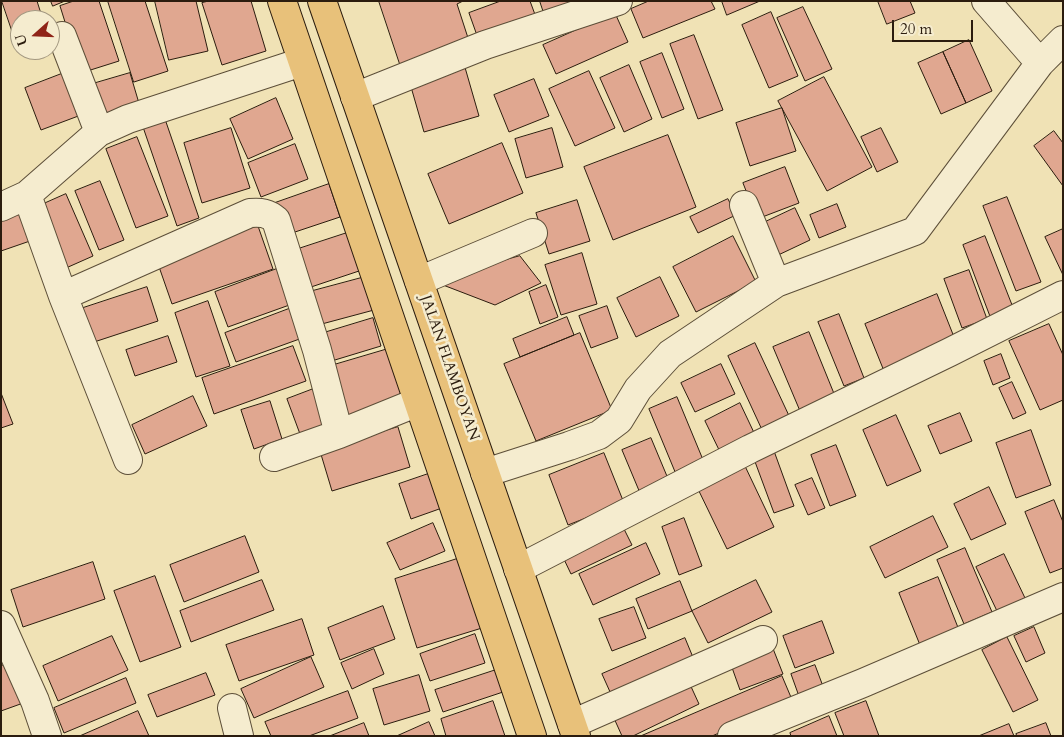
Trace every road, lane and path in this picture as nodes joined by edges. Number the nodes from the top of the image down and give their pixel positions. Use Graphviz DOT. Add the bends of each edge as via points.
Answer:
graph roads {
  1 [pos="282,1"];
  2 [pos="322,1"];
  3 [pos="618,1"];
  4 [pos="986,1"];
  5 [pos="62,36"];
  6 [pos="1063,40"];
  7 [pos="302,62"];
  8 [pos="1040,63"];
  9 [pos="355,97"];
  10 [pos="99,132"];
  11 [pos="26,195"];
  12 [pos="744,205"];
  13 [pos="1,207"];
  14 [pos="533,233"];
  15 [pos="419,281"];
  16 [pos="776,283"];
  17 [pos="1063,295"];
  18 [pos="62,296"];
  19 [pos="418,402"];
  20 [pos="339,434"];
  21 [pos="274,457"];
  22 [pos="128,460"];
  23 [pos="485,473"];
  24 [pos="518,569"];
  25 [pos="1063,597"];
  26 [pos="1,625"];
  27 [pos="763,640"];
  28 [pos="232,708"];
  29 [pos="574,730"];
  30 [pos="47,736"];
  31 [pos="239,736"];
  32 [pos="532,736"];
  33 [pos="732,736"];
  1 -- 7 [label="main road"];
  2 -- 9 [label="main road, JALAN FLAMBOYAN"];
  3 -- 9 [label="street" via="485,45"];
  4 -- 8 [label="street"];
  5 -- 10 [label="street"];
  6 -- 8 [label="street"];
  7 -- 10 [label="street" via="128,119"];
  7 -- 19 [label="main road"];
  8 -- 16 [label="street" via="915,231"];
  9 -- 15 [label="main road, JALAN FLAMBOYAN"];
  10 -- 11 [label="street"];
  11 -- 13 [label="street"];
  11 -- 18 [label="street"];
  12 -- 16 [label="street"];
  14 -- 15 [label="street"];
  15 -- 23 [label="main road, JALAN FLAMBOYAN"];
  16 -- 23 [label="street" via="670,354 638,390 619,420 599,435"];
  17 -- 24 [label="street" via="750,449"];
  18 -- 20 [label="street" via="250,213 270,215 276,220 294,276"];
  18 -- 22 [label="street"];
  19 -- 20 [label="street"];
  19 -- 32 [label="main road"];
  20 -- 21 [label="street"];
  23 -- 24 [label="main road, JALAN FLAMBOYAN"];
  24 -- 29 [label="main road, JALAN FLAMBOYAN"];
  25 -- 33 [label="street"];
  26 -- 30 [label="street"];
  27 -- 29 [label="street"];
  28 -- 31 [label="street"];
}
